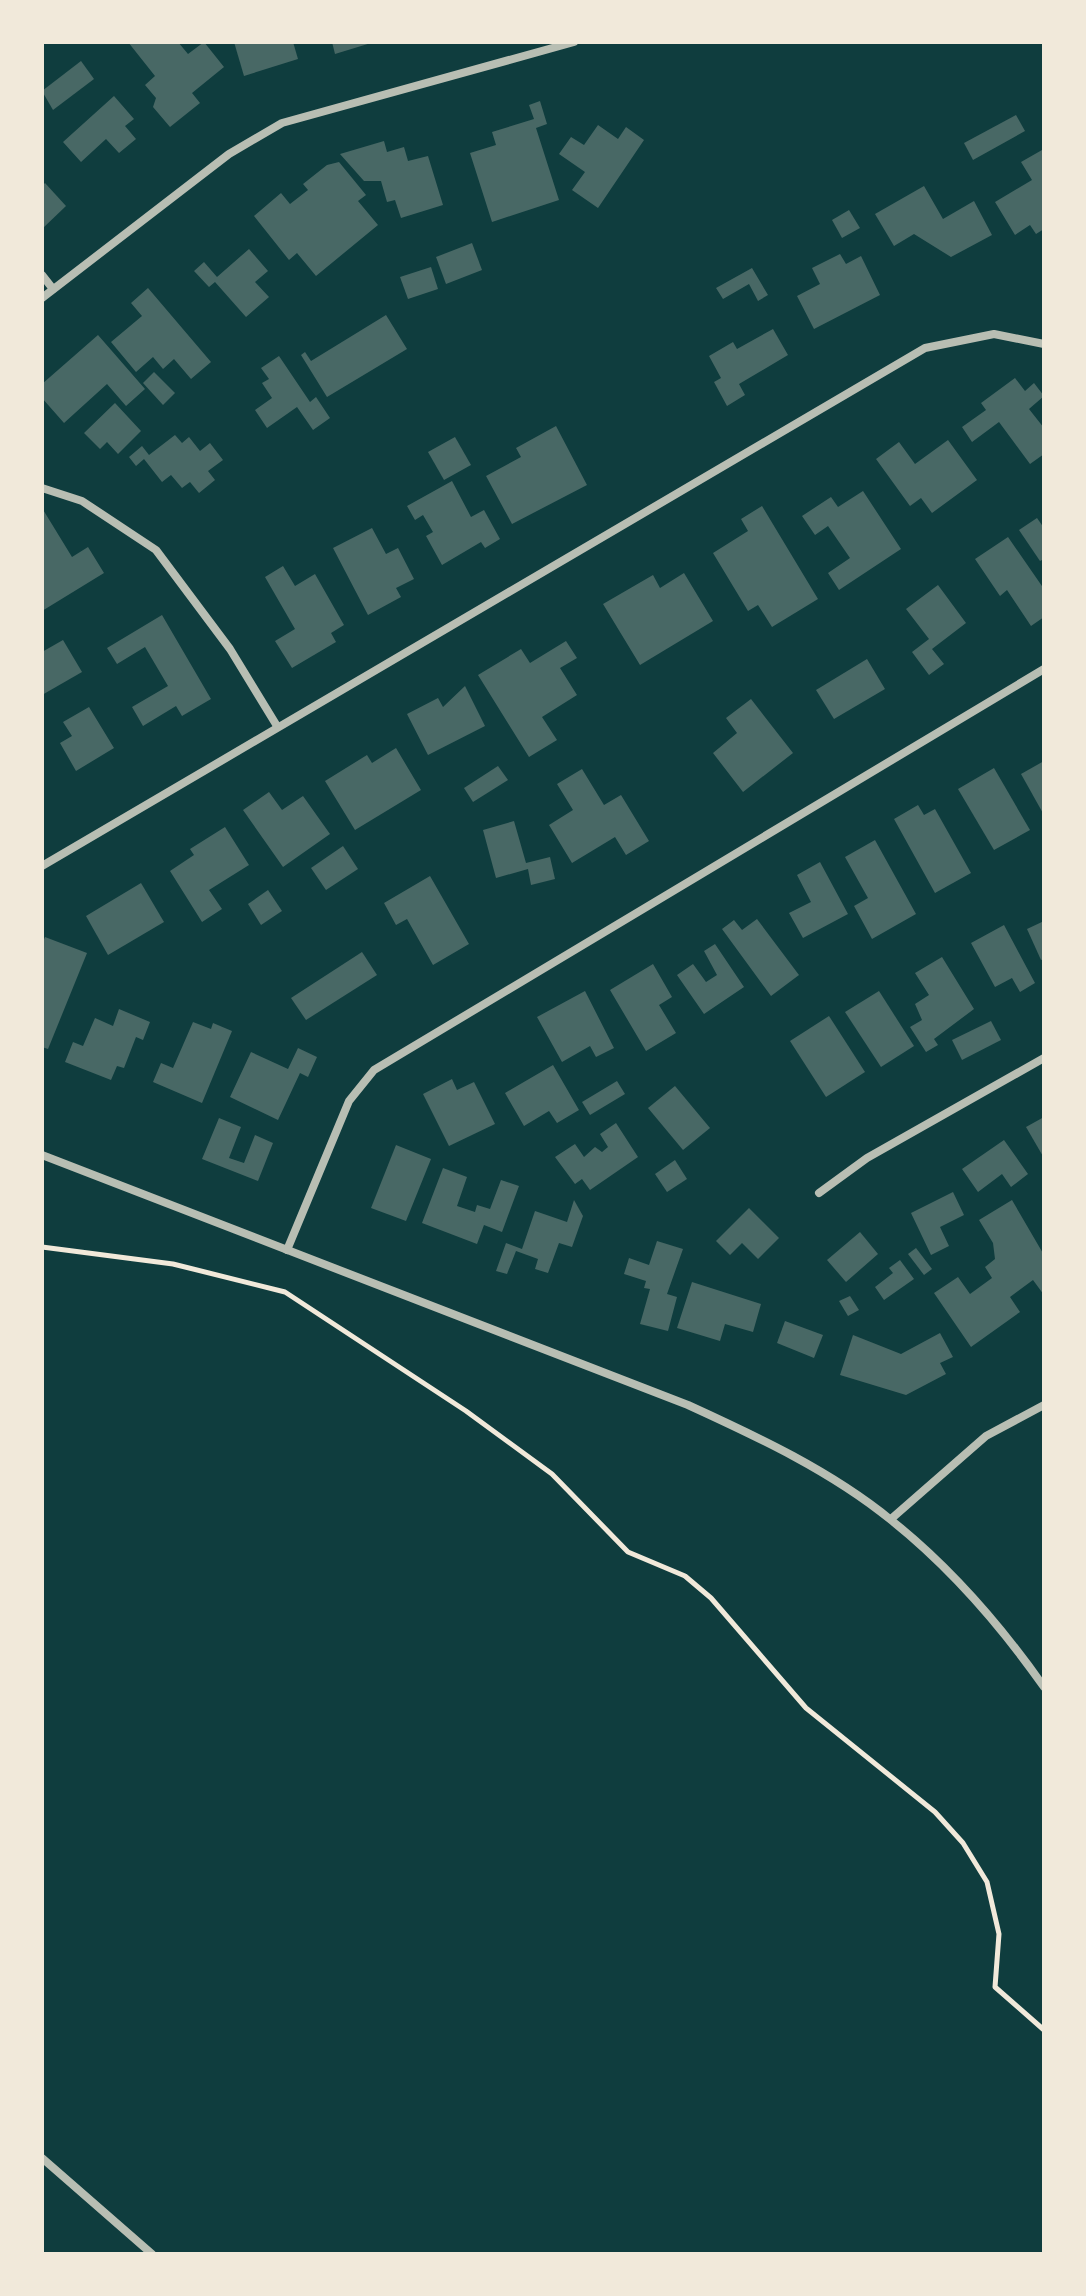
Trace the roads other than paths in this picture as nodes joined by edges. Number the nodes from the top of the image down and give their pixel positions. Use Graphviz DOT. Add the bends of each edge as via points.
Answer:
graph roads {
  1 [pos="574,42"];
  2 [pos="42,275"];
  3 [pos="53,289"];
  4 [pos="42,298"];
  5 [pos="1044,344"];
  6 [pos="42,488"];
  7 [pos="1044,669"];
  8 [pos="277,726"];
  9 [pos="42,866"];
  10 [pos="1044,1058"];
  11 [pos="42,1155"];
  12 [pos="819,1193"];
  13 [pos="287,1250"];
  14 [pos="1044,1405"];
  15 [pos="891,1519"];
  16 [pos="1044,1687"];
  17 [pos="42,2158"];
  18 [pos="152,2254"];
  1 -- 3 [label="street" via="282,123 229,154"];
  2 -- 3 [label="street"];
  3 -- 4 [label="street"];
  5 -- 8 [label="street" via="994,334 925,348"];
  6 -- 8 [label="street" via="82,501 156,550 230,649"];
  7 -- 13 [label="street" via="374,1070 349,1101"];
  8 -- 9 [label="street"];
  10 -- 12 [label="street" via="867,1158"];
  11 -- 13 [label="street"];
  13 -- 15 [label="street" via="688,1405 771,1443"];
  14 -- 15 [label="street" via="986,1436"];
  15 -- 16 [label="street" via="1006,1633"];
  17 -- 18 [label="street"];
}
